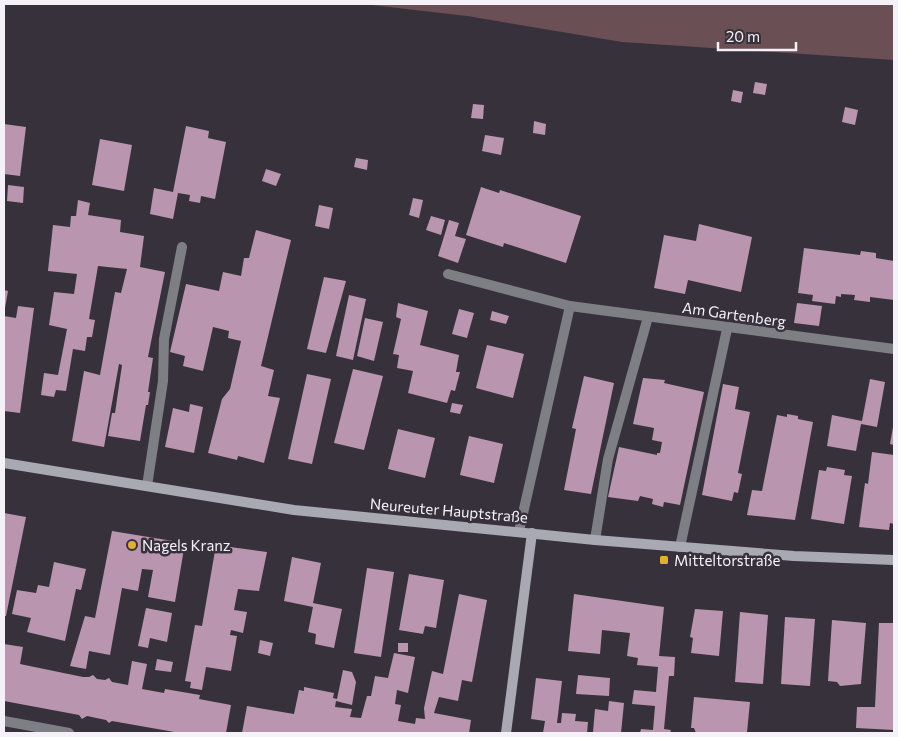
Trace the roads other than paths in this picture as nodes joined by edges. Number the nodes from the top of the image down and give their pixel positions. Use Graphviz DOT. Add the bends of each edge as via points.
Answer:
graph roads {
  1 [pos="182,247"];
  2 [pos="448,274"];
  3 [pos="570,306"];
  4 [pos="648,317"];
  5 [pos="727,328"];
  6 [pos="894,349"];
  7 [pos="4,463"];
  8 [pos="147,486"];
  9 [pos="519,531"];
  10 [pos="532,532"];
  11 [pos="595,540"];
  12 [pos="680,547"];
  13 [pos="894,560"];
  14 [pos="4,721"];
  15 [pos="69,733"];
  16 [pos="506,733"];
  1 -- 8 [label="street" via="164,339 163,381"];
  2 -- 3 [label="street, Am Gartenberg"];
  3 -- 4 [label="street, Am Gartenberg"];
  3 -- 9 [label="street"];
  4 -- 5 [label="street, Am Gartenberg"];
  4 -- 11 [label="street" via="608,459"];
  5 -- 6 [label="street, Am Gartenberg"];
  5 -- 12 [label="street"];
  7 -- 8 [label="street, Neureuter Hauptstraße"];
  8 -- 9 [label="street, Neureuter Hauptstraße" via="294,510"];
  9 -- 10 [label="street, Neureuter Hauptstraße"];
  10 -- 11 [label="street, Neureuter Hauptstraße"];
  10 -- 16 [label="street"];
  11 -- 12 [label="street, Neureuter Hauptstraße"];
  12 -- 13 [label="street, Neureuter Hauptstraße"];
  14 -- 15 [label="street"];
}
